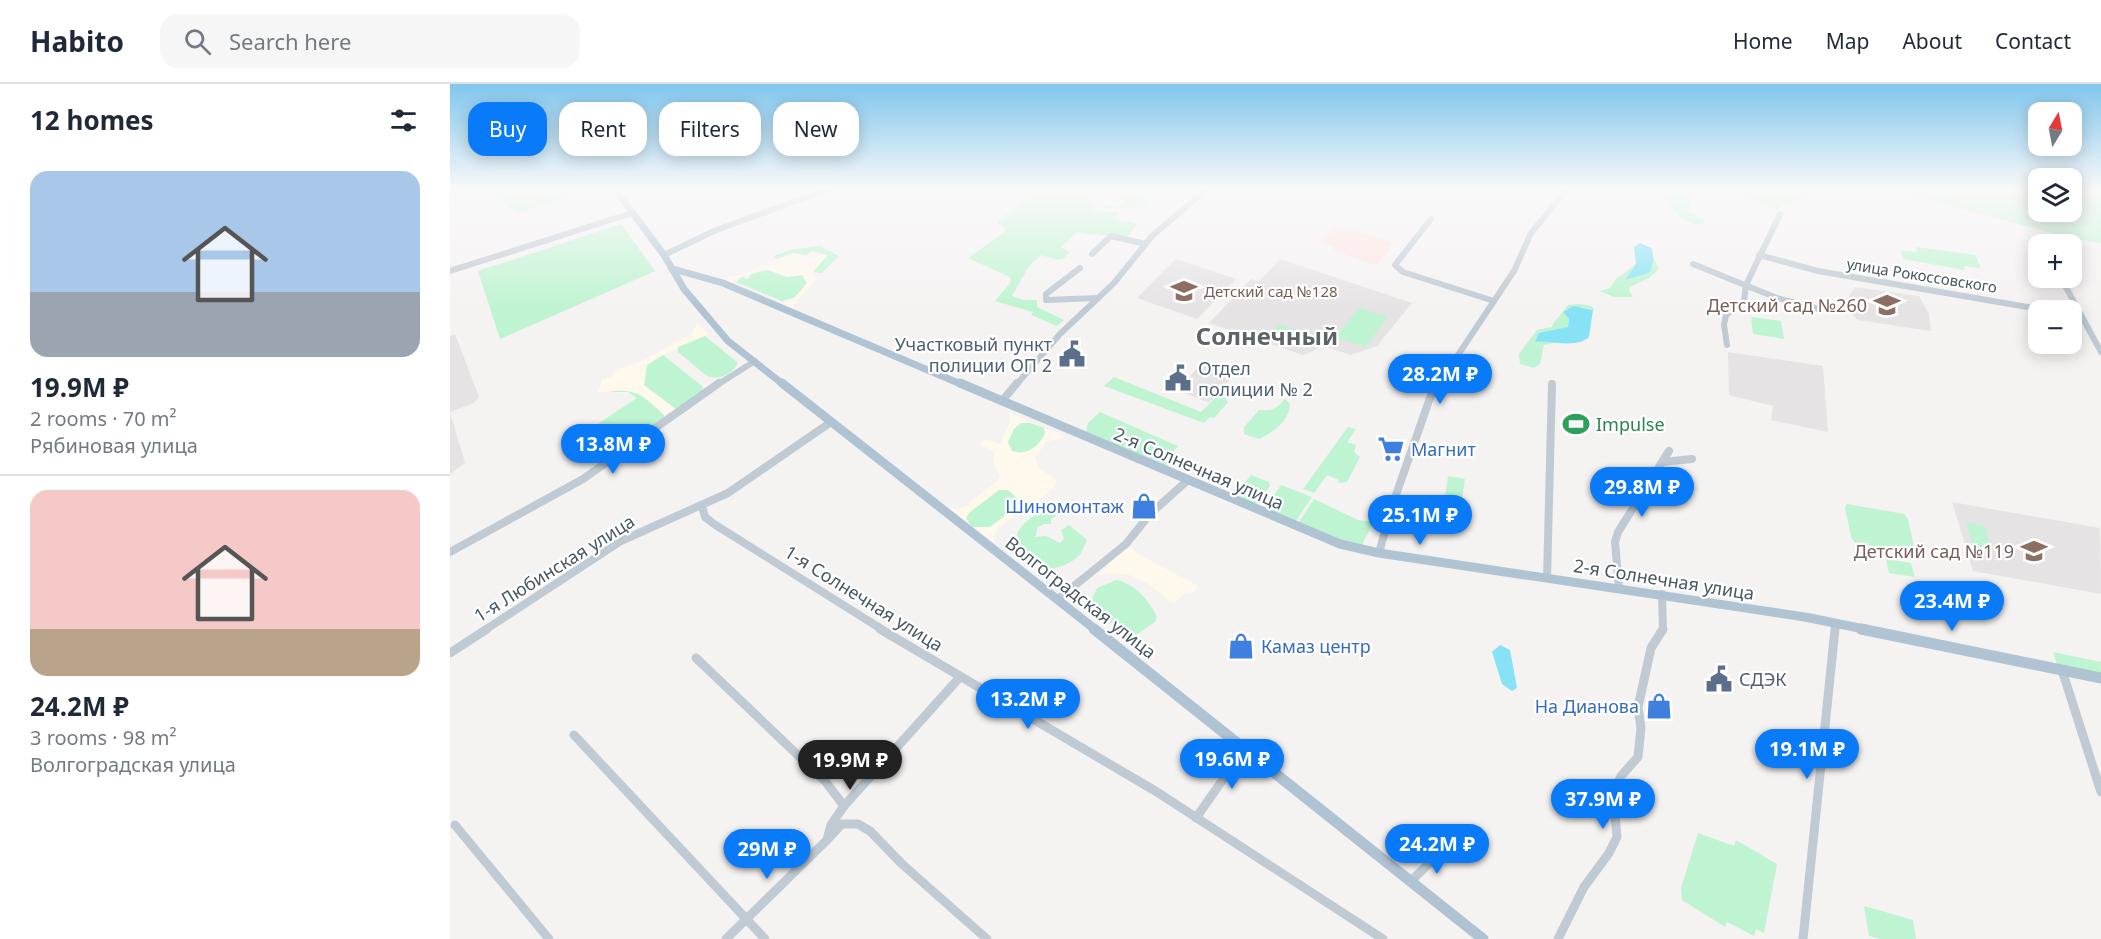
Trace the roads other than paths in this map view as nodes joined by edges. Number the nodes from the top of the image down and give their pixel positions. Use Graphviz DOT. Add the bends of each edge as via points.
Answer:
graph roads {
  1 [pos="582,229"];
  2 [pos="644,229"];
  3 [pos="720,229"];
  4 [pos="1160,229"];
  5 [pos="1423,229"];
  6 [pos="1534,229"];
  7 [pos="1772,229"];
  8 [pos="1146,244"];
  9 [pos="1092,254"];
  10 [pos="664,255"];
  11 [pos="1759,255"];
  12 [pos="1693,264"];
  13 [pos="1080,268"];
  14 [pos="673,269"];
  15 [pos="450,271"];
  16 [pos="1746,285"];
  17 [pos="1098,298"];
  18 [pos="1494,301"];
  19 [pos="2028,307"];
  20 [pos="1819,309"];
  21 [pos="2082,316"];
  22 [pos="1727,345"];
  23 [pos="2101,352"];
  24 [pos="755,361"];
  25 [pos="1552,384"];
  26 [pos="1002,401"];
  27 [pos="831,422"];
  28 [pos="1669,451"];
  29 [pos="1692,459"];
  30 [pos="1663,462"];
  31 [pos="1188,480"];
  32 [pos="702,506"];
  33 [pos="450,552"];
  34 [pos="1379,553"];
  35 [pos="1547,578"];
  36 [pos="1619,588"];
  37 [pos="1662,594"];
  38 [pos="1058,599"];
  39 [pos="1835,623"];
  40 [pos="450,653"];
  41 [pos="696,658"];
  42 [pos="2062,670"];
  43 [pos="960,676"];
  44 [pos="2101,678"];
  45 [pos="574,735"];
  46 [pos="1245,748"];
  47 [pos="2101,792"];
  48 [pos="844,806"];
  49 [pos="1196,818"];
  50 [pos="455,825"];
  51 [pos="827,840"];
  52 [pos="1443,850"];
  53 [pos="1412,880"];
  54 [pos="747,920"];
  55 [pos="549,939"];
  56 [pos="726,939"];
  57 [pos="765,939"];
  58 [pos="987,939"];
  59 [pos="1383,939"];
  60 [pos="1483,939"];
  61 [pos="1558,939"];
  62 [pos="1803,939"];
  1 -- 15 [label="street"];
  2 -- 10 [label="main road"];
  3 -- 10 [label="street"];
  4 -- 8 [label="street"];
  5 -- 18 [label="street" via="1396,267"];
  6 -- 18 [label="street"];
  7 -- 11 [label="street"];
  8 -- 9 [label="street" via="1108,237"];
  8 -- 17 [label="street"];
  10 -- 14 [label="main road"];
  11 -- 16 [label="street"];
  11 -- 19 [label="street, улица Рокоссовского" via="1818,271"];
  12 -- 16 [label="street"];
  13 -- 17 [label="street" via="1046,294 1046,300"];
  14 -- 24 [label="main road, Волгоградская улица" via="713,325"];
  14 -- 26 [label="main road, 2-я Солнечная улица" via="723,283"];
  16 -- 20 [label="street"];
  16 -- 22 [label="street" via="1744,301 1726,315"];
  17 -- 26 [label="street" via="1060,334"];
  18 -- 34 [label="street" via="1428,400"];
  21 -- 23 [label="street"];
  24 -- 27 [label="main road, Волгоградская улица"];
  24 -- 33 [label="street" via="583,478"];
  25 -- 35 [label="street"];
  26 -- 31 [label="main road, 2-я Солнечная улица"];
  27 -- 32 [label="street, 1-я Любинская улица"];
  27 -- 38 [label="main road, Волгоградская улица"];
  28 -- 30 [label="street"];
  29 -- 30 [label="street"];
  30 -- 36 [label="street" via="1618,532 1615,542"];
  31 -- 34 [label="main road, 2-я Солнечная улица" via="1323,539"];
  31 -- 38 [label="street" via="1150,514 1126,544"];
  32 -- 40 [label="street, 1-я Любинская улица" via="634,533"];
  32 -- 43 [label="street, 1-я Солнечная улица" via="705,517 714,525"];
  34 -- 35 [label="main road, 2-я Солнечная улица"];
  35 -- 36 [label="main road, 2-я Солнечная улица"];
  36 -- 37 [label="main road, 2-я Солнечная улица"];
  37 -- 39 [label="main road, 2-я Солнечная улица"];
  37 -- 61 [label="street" via="1663,630 1651,648 1638,707 1638,757 1621,776 1613,794 1617,837 1584,887"];
  38 -- 46 [label="main road, Волгоградская улица"];
  39 -- 42 [label="main road, 2-я Солнечная улица"];
  39 -- 62 [label="street"];
  41 -- 48 [label="street" via="825,781"];
  42 -- 44 [label="main road, 2-я Солнечная улица"];
  42 -- 47 [label="street"];
  43 -- 48 [label="street"];
  43 -- 49 [label="street, 1-я Солнечная улица" via="1069,738"];
  45 -- 54 [label="street"];
  46 -- 49 [label="street"];
  46 -- 53 [label="main road, Волгоградская улица"];
  48 -- 51 [label="street" via="831,825"];
  49 -- 59 [label="street, 1-я Солнечная улица"];
  50 -- 55 [label="street"];
  51 -- 54 [label="street"];
  51 -- 58 [label="street" via="842,824 858,824"];
  52 -- 53 [label="street"];
  53 -- 60 [label="main road, Волгоградская улица"];
  54 -- 56 [label="street"];
  54 -- 57 [label="street"];
}
